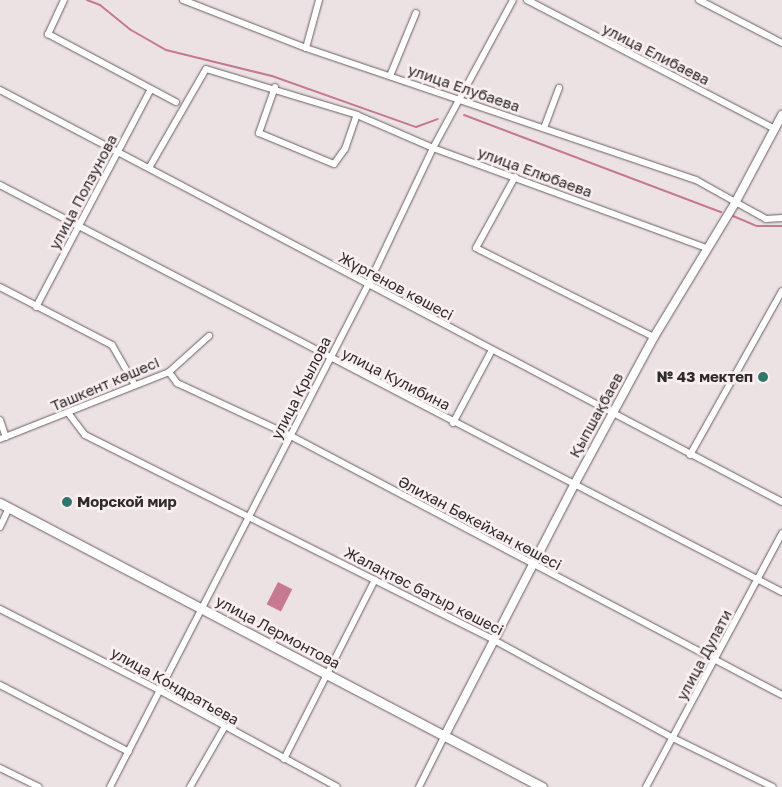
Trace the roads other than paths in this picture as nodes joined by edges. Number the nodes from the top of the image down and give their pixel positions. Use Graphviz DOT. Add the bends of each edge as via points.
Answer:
graph roads {
  1 [pos="64,0"];
  2 [pos="182,0"];
  3 [pos="319,0"];
  4 [pos="513,0"];
  5 [pos="528,0"];
  6 [pos="699,0"];
  7 [pos="416,13"];
  8 [pos="782,43"];
  9 [pos="306,48"];
  10 [pos="390,76"];
  11 [pos="275,87"];
  12 [pos="559,88"];
  13 [pos="151,89"];
  14 [pos="0,90"];
  15 [pos="459,100"];
  16 [pos="176,102"];
  17 [pos="782,114"];
  18 [pos="357,115"];
  19 [pos="544,128"];
  20 [pos="775,128"];
  21 [pos="433,148"];
  22 [pos="120,152"];
  23 [pos="149,168"];
  24 [pos="515,177"];
  25 [pos="0,185"];
  26 [pos="735,203"];
  27 [pos="782,218"];
  28 [pos="79,228"];
  29 [pos="706,248"];
  30 [pos="368,285"];
  31 [pos="0,287"];
  32 [pos="782,291"];
  33 [pos="36,307"];
  34 [pos="209,336"];
  35 [pos="654,338"];
  36 [pos="492,350"];
  37 [pos="330,359"];
  38 [pos="169,372"];
  39 [pos="135,385"];
  40 [pos="614,411"];
  41 [pos="69,414"];
  42 [pos="0,420"];
  43 [pos="453,423"];
  44 [pos="291,436"];
  45 [pos="3,438"];
  46 [pos="690,456"];
  47 [pos="574,485"];
  48 [pos="782,502"];
  49 [pos="0,503"];
  50 [pos="9,508"];
  51 [pos="250,516"];
  52 [pos="0,527"];
  53 [pos="782,533"];
  54 [pos="532,566"];
  55 [pos="374,580"];
  56 [pos="759,580"];
  57 [pos="782,592"];
  58 [pos="204,608"];
  59 [pos="0,609"];
  60 [pos="494,640"];
  61 [pos="715,661"];
  62 [pos="328,674"];
  63 [pos="0,685"];
  64 [pos="161,691"];
  65 [pos="782,695"];
  66 [pos="224,728"];
  67 [pos="445,735"];
  68 [pos="673,738"];
  69 [pos="129,752"];
  70 [pos="284,759"];
  71 [pos="0,768"];
  72 [pos="26,784"];
  73 [pos="192,786"];
  74 [pos="38,787"];
  75 [pos="110,787"];
  76 [pos="336,787"];
  77 [pos="419,787"];
  78 [pos="542,787"];
  79 [pos="646,787"];
  80 [pos="773,787"];
  1 -- 13 [label="street" via="48,34"];
  2 -- 9 [label="street, улица Елубаева"];
  3 -- 9 [label="street"];
  4 -- 15 [label="street, улица Крылова"];
  5 -- 20 [label="street, улица Елибаева"];
  6 -- 8 [label="street"];
  7 -- 10 [label="street"];
  9 -- 10 [label="street, улица Елубаева"];
  10 -- 15 [label="street, улица Елубаева"];
  11 -- 18 [label="street, улица Елюбаева"];
  11 -- 18 [label="street" via="258,133 334,164 344,149"];
  11 -- 23 [label="street, улица Елюбаева" via="206,69"];
  12 -- 19 [label="street"];
  13 -- 16 [label="street"];
  13 -- 22 [label="street, улица Ползунова"];
  14 -- 22 [label="street, Жүргенов көшесі"];
  15 -- 19 [label="street, улица Елубаева"];
  15 -- 21 [label="street, улица Крылова"];
  17 -- 20 [label="street, Қыпшақбаев"];
  18 -- 21 [label="street, улица Елюбаева"];
  19 -- 26 [label="street, улица Елубаева" via="696,180"];
  20 -- 26 [label="street, Қыпшақбаев"];
  21 -- 24 [label="street, улица Елюбаева"];
  21 -- 30 [label="street, улица Крылова"];
  22 -- 23 [label="street, Жүргенов көшесі"];
  22 -- 28 [label="street, улица Ползунова"];
  23 -- 30 [label="street, Жүргенов көшесі"];
  24 -- 29 [label="street, улица Елюбаева"];
  24 -- 35 [label="street" via="476,248"];
  25 -- 28 [label="street, улица Кулибина"];
  26 -- 27 [label="street, улица Елубаева" via="766,219"];
  26 -- 29 [label="street, Қыпшақбаев"];
  28 -- 33 [label="street, улица Ползунова"];
  28 -- 37 [label="street, улица Кулибина"];
  29 -- 35 [label="street, Қыпшақбаев"];
  30 -- 36 [label="street, Жүргенов көшесі"];
  30 -- 37 [label="street, улица Крылова"];
  31 -- 33 [label="street"];
  32 -- 46 [label="street"];
  33 -- 39 [label="street" via="112,345"];
  34 -- 38 [label="street, Ташкент көшесі"];
  35 -- 40 [label="street, Қыпшақбаев"];
  36 -- 40 [label="street, Жүргенов көшесі"];
  36 -- 43 [label="street"];
  37 -- 43 [label="street, улица Кулибина"];
  37 -- 44 [label="street, улица Крылова"];
  38 -- 39 [label="street, Ташкент көшесі"];
  38 -- 44 [label="street, Әлихан Бөкейхан көшесі" via="177,383"];
  39 -- 41 [label="street, Ташкент көшесі"];
  40 -- 46 [label="street, Жүргенов көшесі"];
  40 -- 47 [label="street, Қыпшақбаев"];
  41 -- 45 [label="street, Ташкент көшесі"];
  41 -- 51 [label="street, Жалаңтөс батыр көшесі" via="85,436"];
  42 -- 45 [label="street"];
  43 -- 47 [label="street, улица Кулибина"];
  44 -- 51 [label="street, улица Крылова"];
  44 -- 54 [label="street, Әлихан Бөкейхан көшесі"];
  46 -- 48 [label="street, Жүргенов көшесі"];
  47 -- 54 [label="street, Қыпшақбаев"];
  47 -- 56 [label="street, улица Кулибина"];
  49 -- 50 [label="main road, улица Лермонтова"];
  50 -- 52 [label="street"];
  50 -- 58 [label="main road, улица Лермонтова"];
  51 -- 55 [label="street, Жалаңтөс батыр көшесі"];
  51 -- 58 [label="street, улица Крылова"];
  53 -- 56 [label="street, улица Дулати"];
  54 -- 60 [label="street, Қыпшақбаев"];
  54 -- 61 [label="street, Әлихан Бөкейхан көшесі"];
  55 -- 60 [label="street, Жалаңтөс батыр көшесі"];
  55 -- 62 [label="street"];
  56 -- 57 [label="street, улица Кулибина"];
  56 -- 61 [label="street, улица Дулати"];
  58 -- 62 [label="main road, улица Лермонтова"];
  58 -- 64 [label="street, улица Крылова"];
  59 -- 64 [label="street, улица Кондратьева"];
  60 -- 67 [label="street, Қыпшақбаев"];
  60 -- 68 [label="street, Жалаңтөс батыр көшесі"];
  61 -- 65 [label="street, Әлихан Бөкейхан көшесі"];
  61 -- 68 [label="street, улица Дулати"];
  62 -- 67 [label="main road, улица Лермонтова"];
  62 -- 70 [label="street"];
  63 -- 69 [label="street"];
  64 -- 66 [label="street, улица Кондратьева"];
  64 -- 69 [label="street, улица Крылова"];
  66 -- 70 [label="street, улица Кондратьева"];
  66 -- 73 [label="street"];
  67 -- 77 [label="street"];
  67 -- 78 [label="main road, улица Лермонтова"];
  68 -- 79 [label="street, улица Дулати"];
  68 -- 80 [label="street, Жалаңтөс батыр көшесі"];
  69 -- 75 [label="street, улица Крылова"];
  70 -- 76 [label="street, улица Кондратьева"];
  71 -- 72 [label="street"];
  72 -- 74 [label="street"];
}
